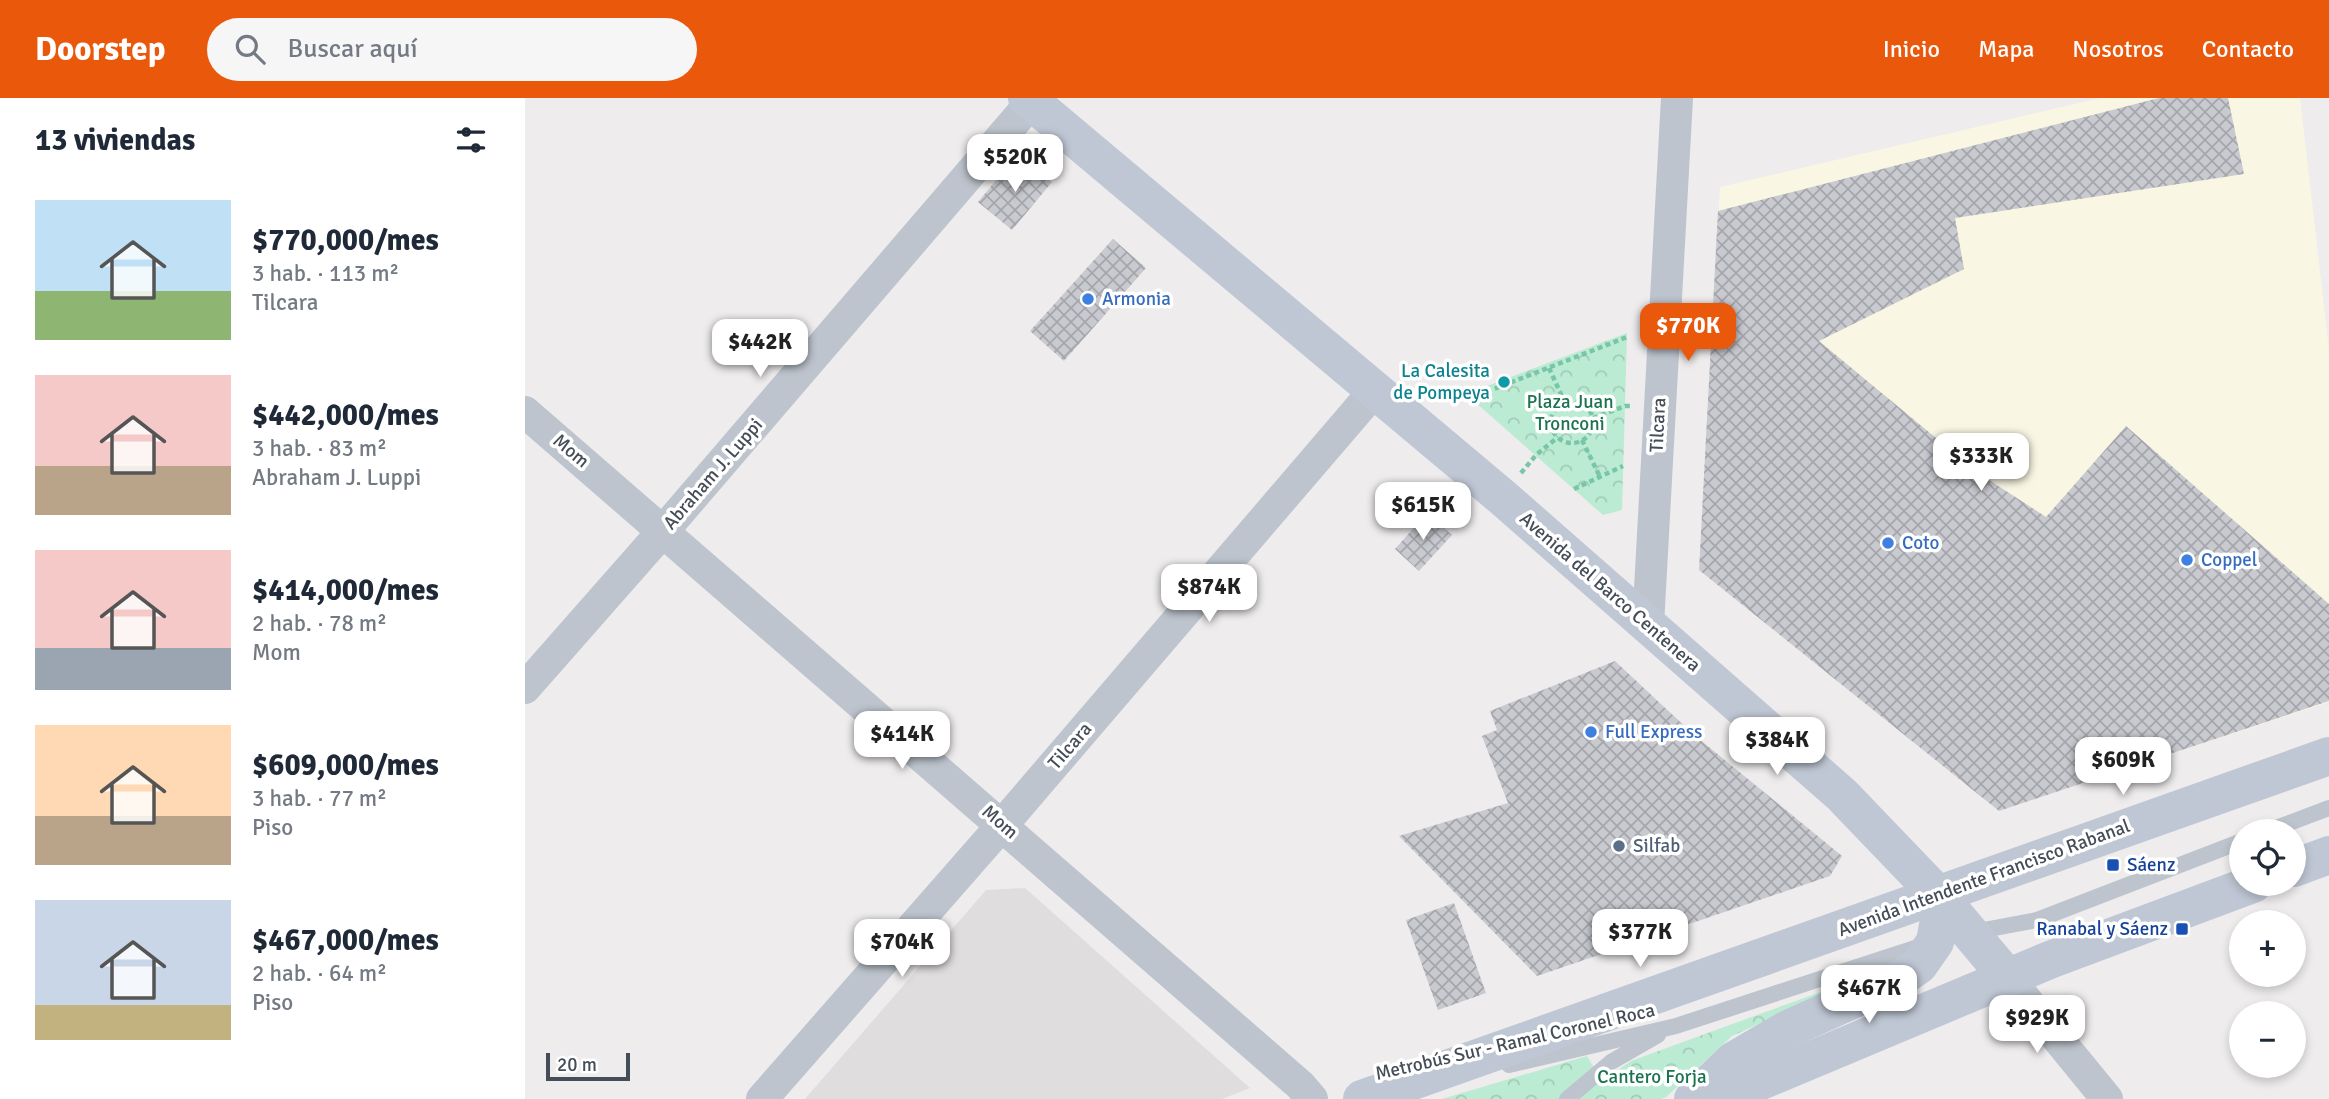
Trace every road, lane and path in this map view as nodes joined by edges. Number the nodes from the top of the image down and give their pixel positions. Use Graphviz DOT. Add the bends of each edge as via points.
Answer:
graph roads {
  1 [pos="1677,98"];
  2 [pos="1031,100"];
  3 [pos="1627,337"];
  4 [pos="1549,368"];
  5 [pos="1375,390"];
  6 [pos="1471,398"];
  7 [pos="1565,403"];
  8 [pos="1625,406"];
  9 [pos="525,412"];
  10 [pos="1544,418"];
  11 [pos="1593,418"];
  12 [pos="1552,419"];
  13 [pos="1557,437"];
  14 [pos="1582,440"];
  15 [pos="1536,455"];
  16 [pos="1623,466"];
  17 [pos="1600,477"];
  18 [pos="1574,489"];
  19 [pos="664,530"];
  20 [pos="1648,625"];
  21 [pos="525,688"];
  22 [pos="2329,756"];
  23 [pos="2329,808"];
  24 [pos="2300,819"];
  25 [pos="1003,824"];
  26 [pos="2229,846"];
  27 [pos="2329,855"];
  28 [pos="2306,864"];
  29 [pos="2229,893"];
  30 [pos="1938,895"];
  31 [pos="1952,938"];
  32 [pos="2008,978"];
  33 [pos="1676,1026"];
  34 [pos="762,1099"];
  35 [pos="1312,1099"];
  36 [pos="1364,1099"];
  37 [pos="1567,1099"];
  38 [pos="1693,1099"];
  39 [pos="1717,1099"];
  40 [pos="2107,1099"];
  1 -- 20 [label="street, Tilcara"];
  2 -- 5 [label="main road, Avenida del Barco Centenera"];
  2 -- 19 [label="street, Abraham J. Luppi"];
  3 -- 4 [label="path"];
  4 -- 6 [label="path"];
  4 -- 7 [label="path"];
  5 -- 20 [label="main road, Avenida del Barco Centenera"];
  5 -- 25 [label="street, Tilcara"];
  7 -- 11 [label="path" via="1583,404"];
  7 -- 12 [label="path"];
  8 -- 11 [label="path"];
  9 -- 19 [label="street, Mom"];
  10 -- 12 [label="path"];
  11 -- 14 [label="path" via="1592,429"];
  12 -- 13 [label="path"];
  13 -- 14 [label="path" via="1570,443"];
  13 -- 15 [label="path"];
  14 -- 17 [label="path"];
  16 -- 17 [label="path"];
  17 -- 18 [label="path"];
  19 -- 21 [label="street, Abraham J. Luppi"];
  19 -- 25 [label="street, Mom"];
  20 -- 30 [label="main road, Avenida del Barco Centenera" via="1842,795"];
  22 -- 30 [label="main road, Avenida Intendente Francisco Rabanal"];
  23 -- 24 [label="lane"];
  25 -- 34 [label="street, Tilcara"];
  25 -- 35 [label="street, Mom"];
  26 -- 31 [label="lane, Metrobús Sur - Ramal Coronel Roca" via="2037,920"];
  27 -- 28 [label="main road"];
  29 -- 32 [label="main road"];
  30 -- 31 [label="main road, Avenida del Barco Centenera"];
  30 -- 36 [label="main road, Avenida Intendente Francisco Rabanal"];
  31 -- 32 [label="main road, Avenida del Barco Centenera"];
  31 -- 33 [label="lane, Metrobús Sur - Ramal Coronel Roca"];
  31 -- 38 [label="main road" via="1899,979 1788,1029 1733,1061"];
  32 -- 39 [label="main road"];
  32 -- 40 [label="street"];
  33 -- 36 [label="lane, Metrobús Sur - Ramal Coronel Roca"];
  33 -- 37 [label="lane, Metrobús Sur - Ramal Coronel Roca" via="1611,1062"];
}
